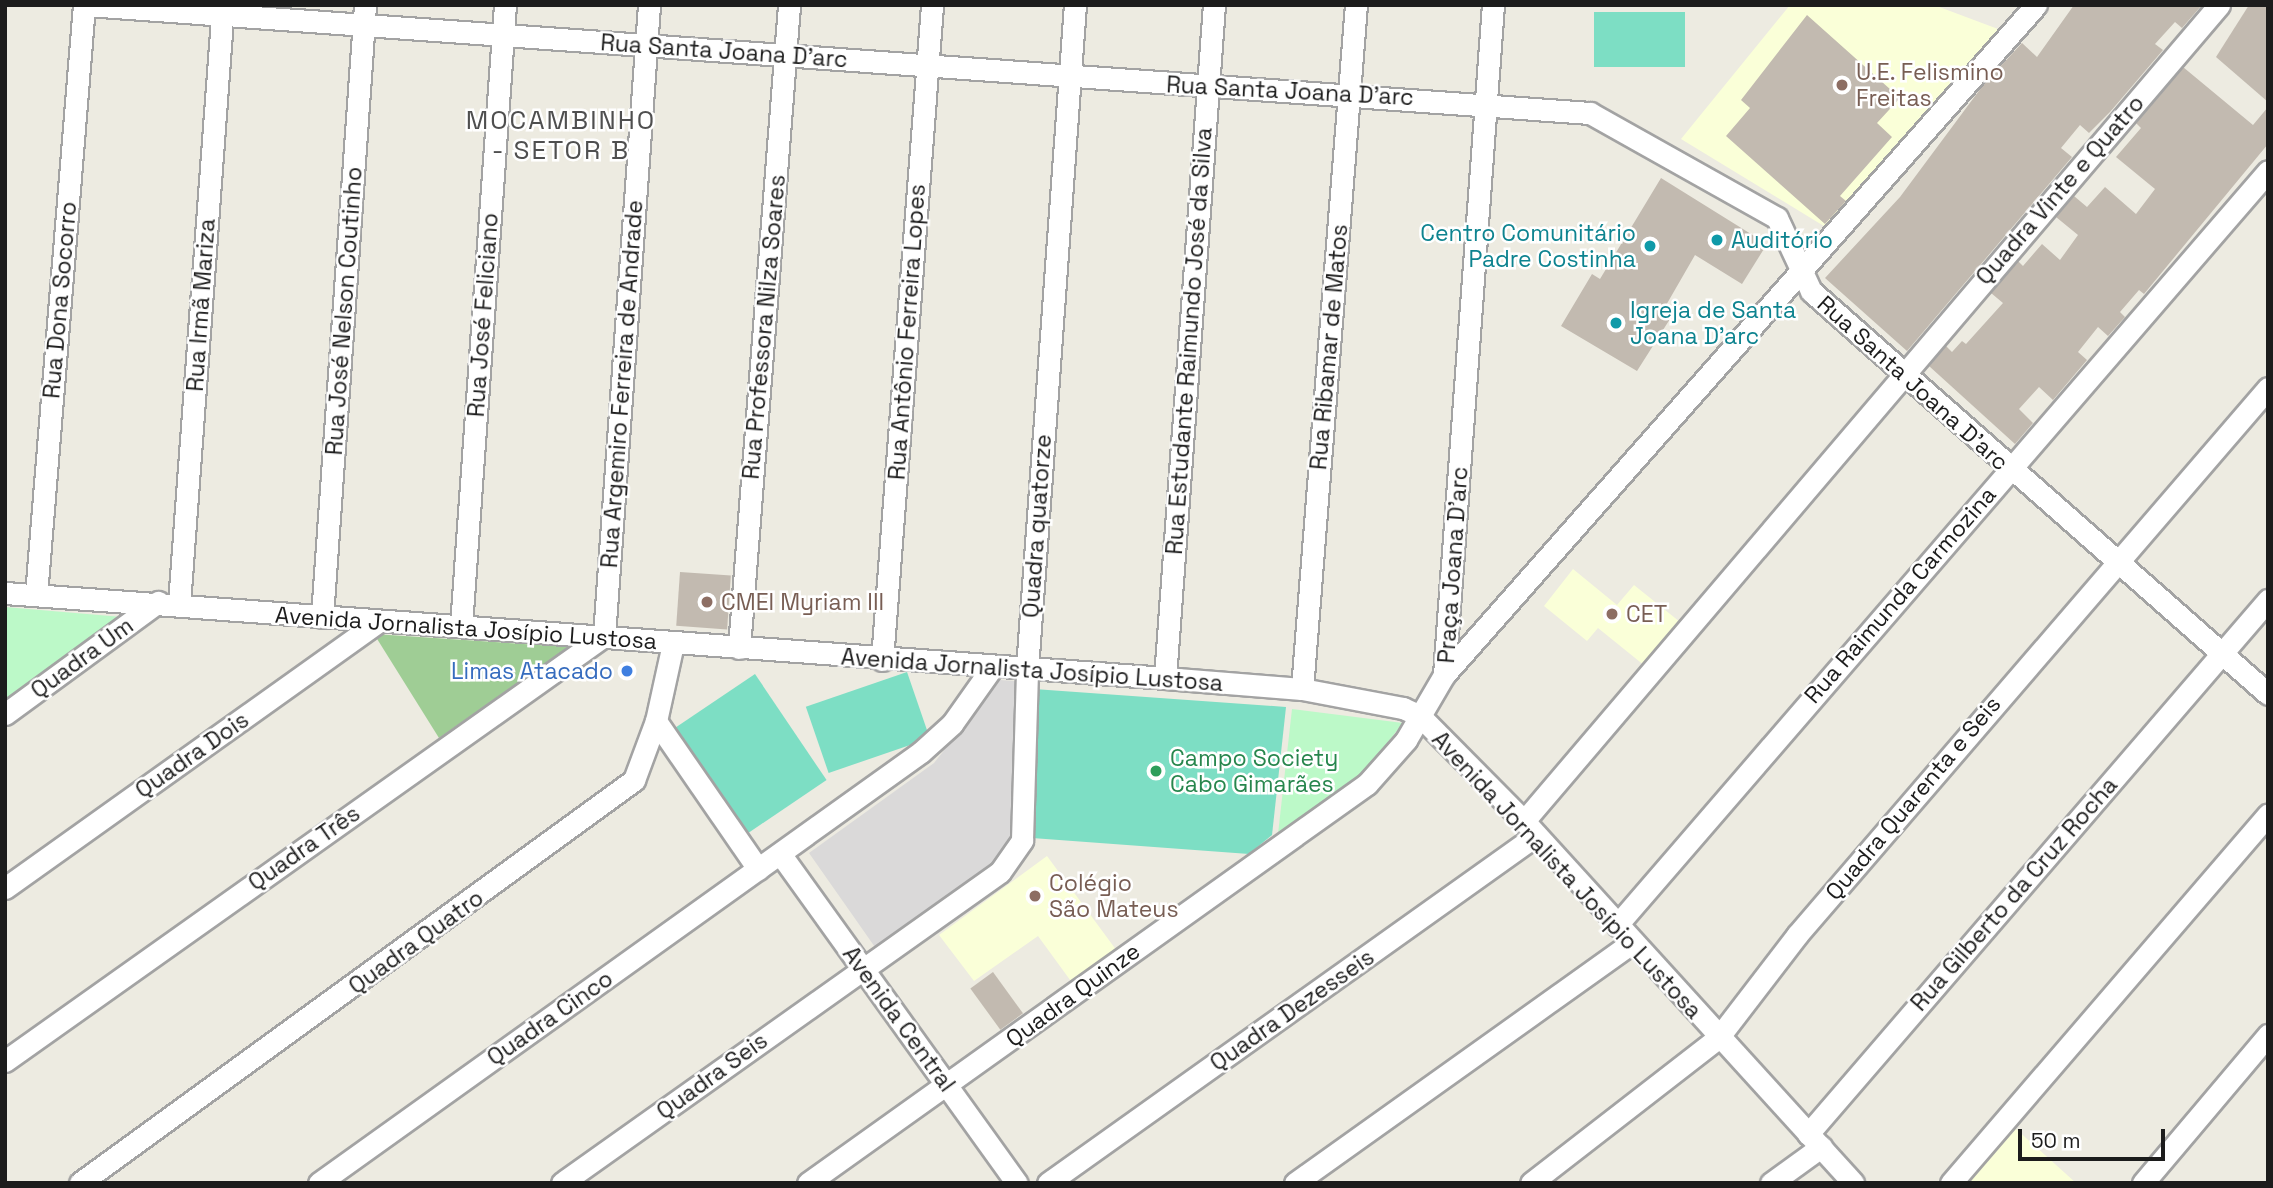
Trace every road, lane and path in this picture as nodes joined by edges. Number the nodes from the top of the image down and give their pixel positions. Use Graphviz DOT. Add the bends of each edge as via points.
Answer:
graph roads {
  1 [pos="85,5"];
  2 [pos="505,5"];
  3 [pos="649,5"];
  4 [pos="789,5"];
  5 [pos="932,5"];
  6 [pos="1075,5"];
  7 [pos="1214,5"];
  8 [pos="1356,5"];
  9 [pos="1493,5"];
  10 [pos="2036,5"];
  11 [pos="2218,5"];
  12 [pos="223,10"];
  13 [pos="365,14"];
  14 [pos="503,35"];
  15 [pos="646,45"];
  16 [pos="785,56"];
  17 [pos="928,64"];
  18 [pos="1069,77"];
  19 [pos="1207,87"];
  20 [pos="1350,93"];
  21 [pos="1485,104"];
  22 [pos="2268,171"];
  23 [pos="1801,270"];
  24 [pos="1900,375"];
  25 [pos="2268,388"];
  26 [pos="2008,470"];
  27 [pos="2114,562"];
  28 [pos="5,593"];
  29 [pos="37,595"];
  30 [pos="2268,600"];
  31 [pos="169,603"];
  32 [pos="322,617"];
  33 [pos="378,622"];
  34 [pos="461,626"];
  35 [pos="604,636"];
  36 [pos="673,644"];
  37 [pos="739,648"];
  38 [pos="2221,654"];
  39 [pos="882,660"];
  40 [pos="991,669"];
  41 [pos="1027,669"];
  42 [pos="1444,675"];
  43 [pos="1165,678"];
  44 [pos="1302,690"];
  45 [pos="2268,694"];
  46 [pos="5,714"];
  47 [pos="1420,716"];
  48 [pos="656,721"];
  49 [pos="2268,815"];
  50 [pos="1530,829"];
  51 [pos="781,855"];
  52 [pos="758,870"];
  53 [pos="5,888"];
  54 [pos="1617,925"];
  55 [pos="1631,943"];
  56 [pos="862,968"];
  57 [pos="2268,1035"];
  58 [pos="1718,1038"];
  59 [pos="5,1061"];
  60 [pos="947,1084"];
  61 [pos="1814,1141"];
  62 [pos="80,1183"];
  63 [pos="319,1183"];
  64 [pos="562,1183"];
  65 [pos="808,1183"];
  66 [pos="1017,1183"];
  67 [pos="1048,1183"];
  68 [pos="1294,1183"];
  69 [pos="1531,1183"];
  70 [pos="1771,1183"];
  71 [pos="1853,1183"];
  72 [pos="1951,1183"];
  73 [pos="2143,1183"];
  1 -- 12 [label="street, Rua Santa Joana D'arc"];
  1 -- 29 [label="street, Rua Dona Socorro"];
  2 -- 14 [label="street, Rua José Feliciano"];
  3 -- 15 [label="street, Rua Argemiro Ferreira de Andrade"];
  4 -- 16 [label="street, Rua Professora Nilza Soares"];
  5 -- 17 [label="street, Rua Antônio Ferreira Lopes"];
  6 -- 18 [label="street, Quadra quatorze"];
  7 -- 19 [label="street, Rua Estudante Raimundo José da Silva"];
  8 -- 20 [label="street, Rua Ribamar de Matos"];
  9 -- 21 [label="street, Praça Joana D'arc"];
  10 -- 23 [label="street, Praça Joana D'arc"];
  11 -- 24 [label="street, Quadra Vinte e Quatro"];
  12 -- 13 [label="street, Rua Santa Joana D'arc"];
  12 -- 31 [label="street, Rua Irmã Mariza"];
  13 -- 14 [label="street, Rua Santa Joana D'arc"];
  13 -- 32 [label="street, Rua José Nelson Coutinho"];
  14 -- 15 [label="street, Rua Santa Joana D'arc"];
  14 -- 34 [label="street, Rua José Feliciano"];
  15 -- 16 [label="street, Rua Santa Joana D'arc"];
  15 -- 35 [label="street, Rua Argemiro Ferreira de Andrade"];
  16 -- 17 [label="street, Rua Santa Joana D'arc"];
  16 -- 37 [label="street, Rua Professora Nilza Soares"];
  17 -- 18 [label="street, Rua Santa Joana D'arc"];
  17 -- 39 [label="street, Rua Antônio Ferreira Lopes"];
  18 -- 19 [label="street, Rua Santa Joana D'arc"];
  18 -- 41 [label="street, Quadra quatorze"];
  19 -- 20 [label="street, Rua Santa Joana D'arc"];
  19 -- 43 [label="street, Rua Estudante Raimundo José da Silva"];
  20 -- 21 [label="street, Rua Santa Joana D'arc"];
  20 -- 44 [label="street, Rua Ribamar de Matos"];
  21 -- 23 [label="street, Rua Santa Joana D'arc" via="1569,108 1599,117 1777,218"];
  21 -- 42 [label="street, Praça Joana D'arc"];
  22 -- 26 [label="street, Rua Raimunda Carmozina"];
  23 -- 24 [label="street, Rua Santa Joana D'arc" via="1811,291"];
  23 -- 42 [label="street, Praça Joana D'arc"];
  24 -- 26 [label="street, Rua Santa Joana D'arc"];
  24 -- 50 [label="street, Quadra Vinte e Quatro"];
  25 -- 27 [label="street"];
  26 -- 27 [label="street, Rua Santa Joana D'arc"];
  26 -- 54 [label="street, Rua Raimunda Carmozina"];
  27 -- 38 [label="street, Rua Santa Joana D'arc"];
  27 -- 58 [label="street, Quadra Quarenta e Seis" via="1797,935"];
  28 -- 29 [label="street, Avenida Jornalista Josípio Lustosa"];
  29 -- 31 [label="street, Avenida Jornalista Josípio Lustosa"];
  30 -- 38 [label="street, Rua Gilberto da Cruz Rocha"];
  31 -- 32 [label="street, Avenida Jornalista Josípio Lustosa"];
  31 -- 46 [label="street, Quadra Um"];
  32 -- 33 [label="street, Avenida Jornalista Josípio Lustosa"];
  33 -- 34 [label="street, Avenida Jornalista Josípio Lustosa"];
  33 -- 53 [label="street, Quadra Dois"];
  34 -- 35 [label="street, Avenida Jornalista Josípio Lustosa"];
  35 -- 36 [label="street, Avenida Jornalista Josípio Lustosa"];
  35 -- 59 [label="street, Quadra Três"];
  36 -- 37 [label="street, Avenida Jornalista Josípio Lustosa"];
  36 -- 48 [label="street, Quadra Quatro"];
  37 -- 39 [label="street, Avenida Jornalista Josípio Lustosa"];
  38 -- 45 [label="street, Rua Santa Joana D'arc"];
  38 -- 61 [label="street, Rua Gilberto da Cruz Rocha"];
  39 -- 40 [label="street, Avenida Jornalista Josípio Lustosa"];
  40 -- 41 [label="street, Avenida Jornalista Josípio Lustosa"];
  40 -- 51 [label="street" via="952,724 921,752"];
  41 -- 43 [label="street, Avenida Jornalista Josípio Lustosa"];
  41 -- 56 [label="street, Quadra quatorze" via="1025,821 1016,854"];
  42 -- 47 [label="street, Quadra Quinze"];
  43 -- 44 [label="street, Avenida Jornalista Josípio Lustosa"];
  44 -- 47 [label="street, Avenida Jornalista Josípio Lustosa"];
  47 -- 50 [label="street, Avenida Jornalista Josípio Lustosa"];
  47 -- 60 [label="street, Quadra Quinze" via="1367,784"];
  48 -- 52 [label="street"];
  48 -- 62 [label="street, Quadra Quatro" via="640,772 603,807"];
  49 -- 72 [label="street"];
  50 -- 54 [label="street, Avenida Jornalista Josípio Lustosa"];
  50 -- 67 [label="street, Quadra Dezesseis"];
  51 -- 52 [label="street, Quadra Cinco"];
  51 -- 56 [label="street, Avenida Central"];
  52 -- 63 [label="street, Quadra Cinco"];
  54 -- 55 [label="street, Avenida Jornalista Josípio Lustosa"];
  55 -- 58 [label="street, Avenida Jornalista Josípio Lustosa"];
  55 -- 68 [label="street"];
  56 -- 60 [label="street, Avenida Central"];
  56 -- 64 [label="street, Quadra Seis"];
  57 -- 73 [label="street"];
  58 -- 61 [label="street, Avenida Jornalista Josípio Lustosa"];
  58 -- 69 [label="street, Quadra Quarenta e Seis"];
  60 -- 65 [label="street, Quadra Quinze"];
  60 -- 66 [label="street, Avenida Central"];
  61 -- 70 [label="street, Rua Gilberto da Cruz Rocha"];
  61 -- 71 [label="street, Avenida Jornalista Josípio Lustosa"];
}
